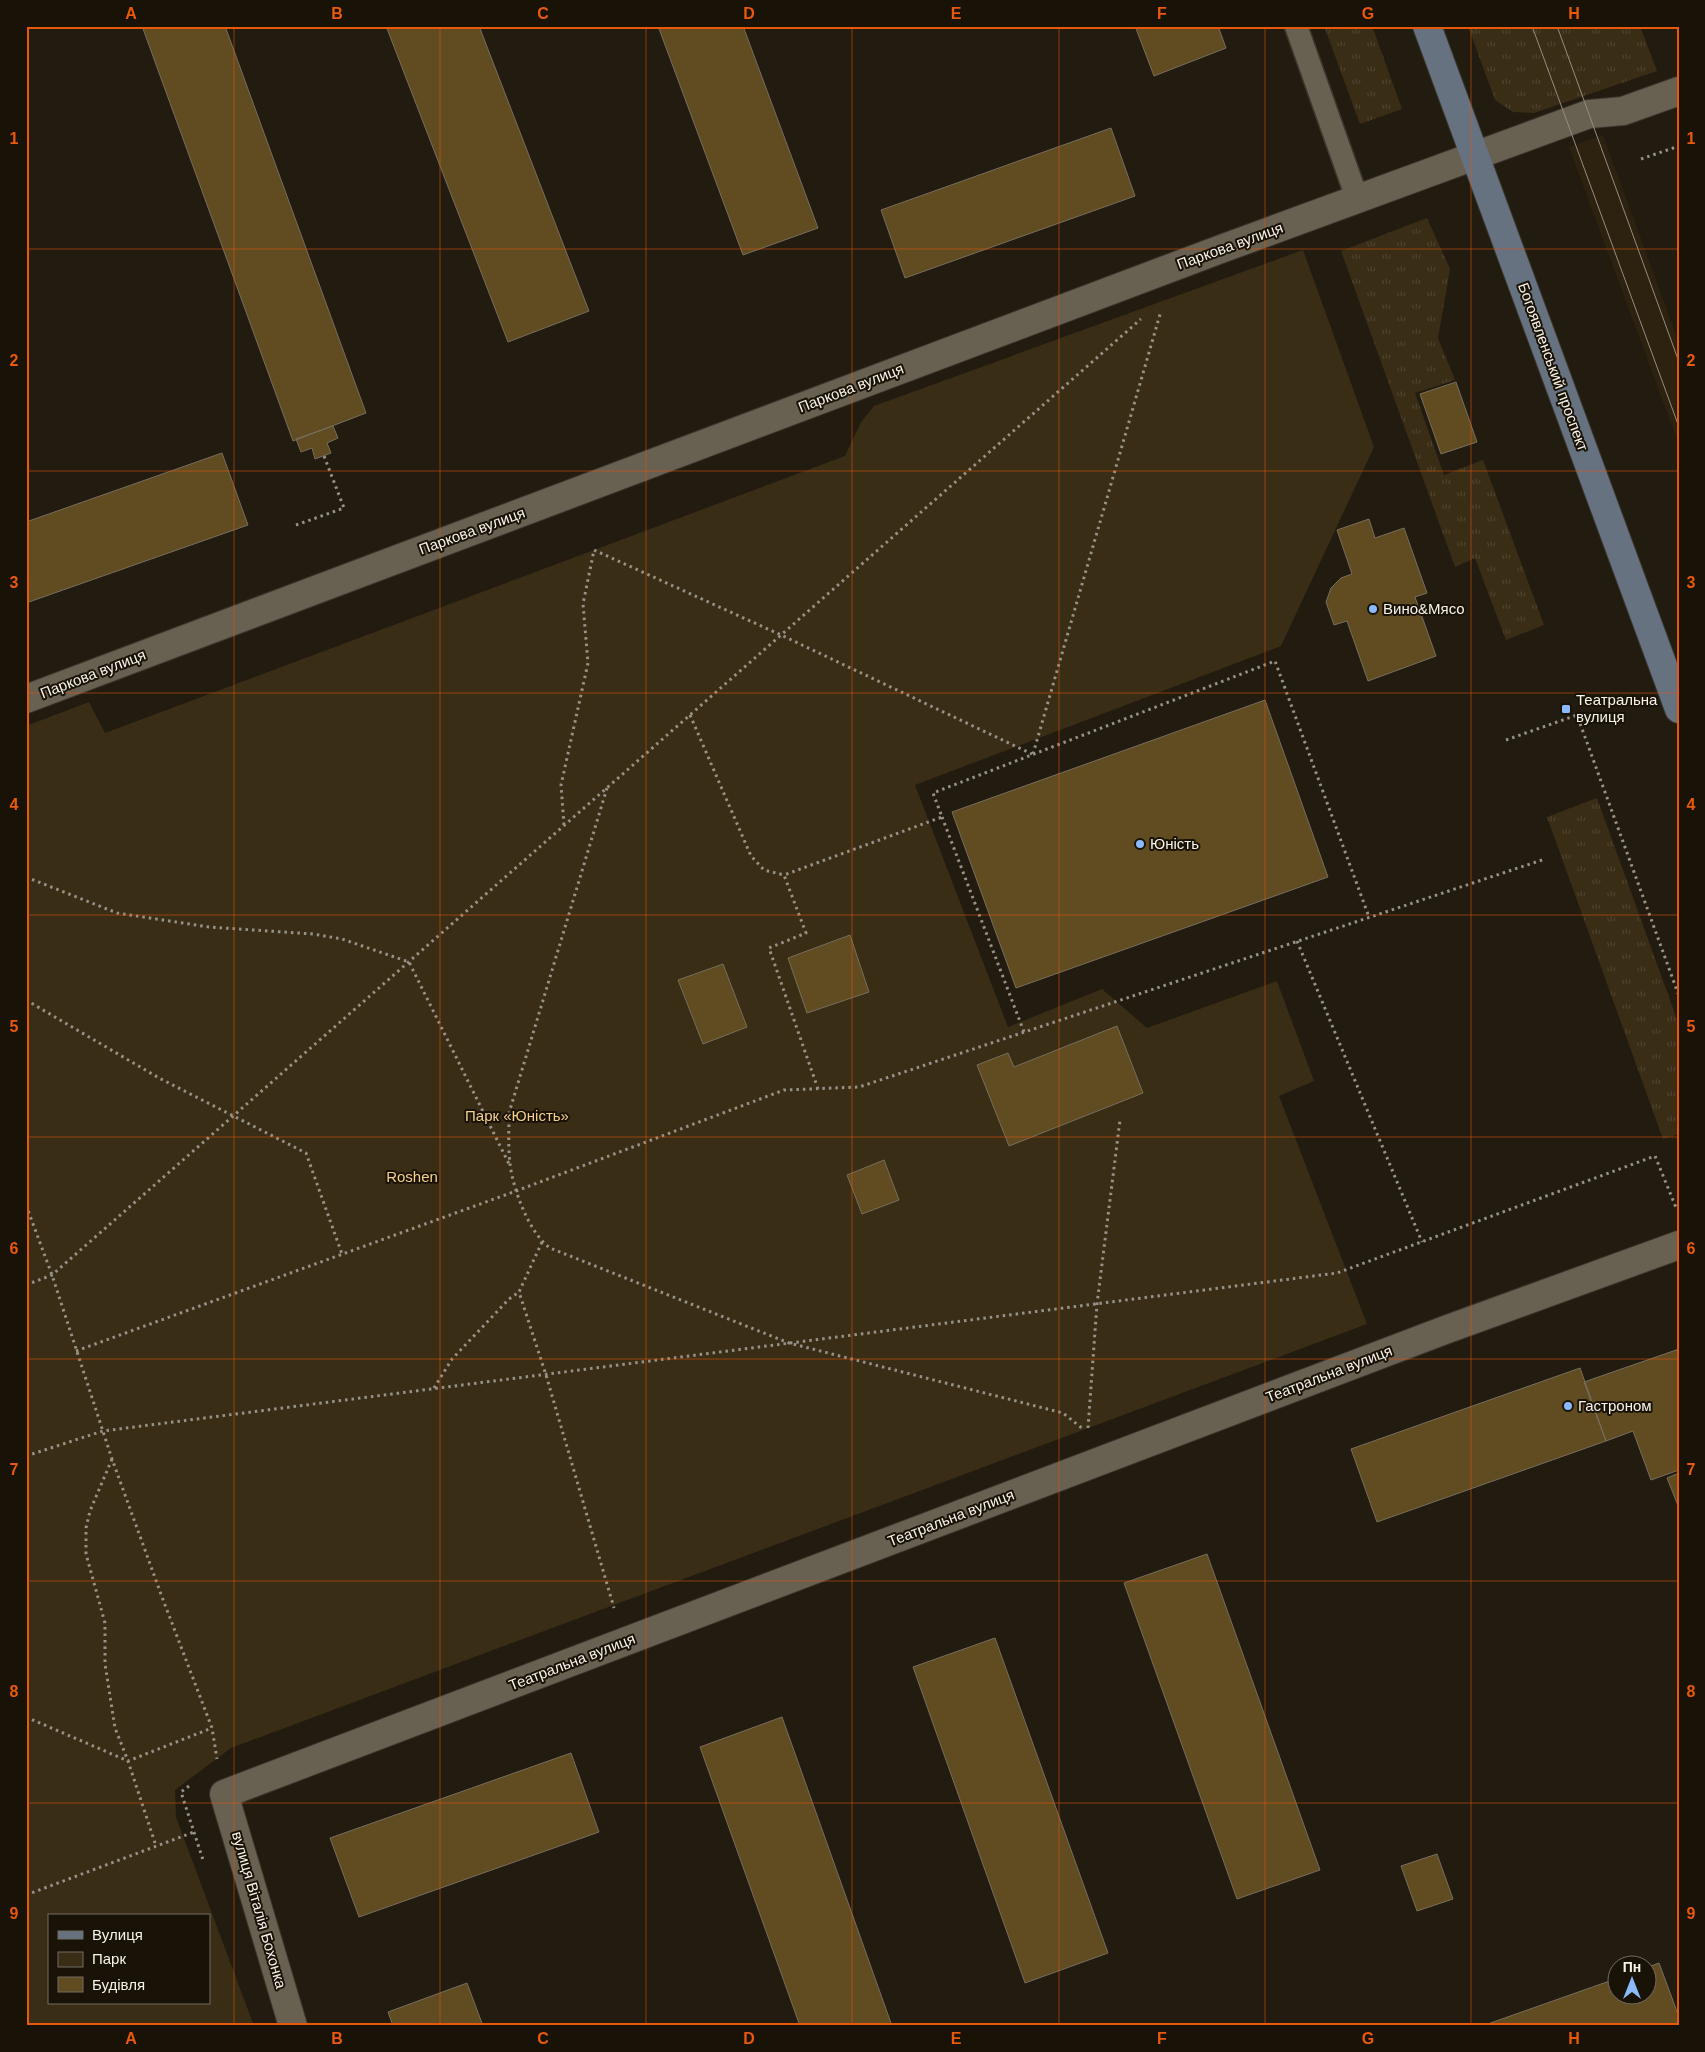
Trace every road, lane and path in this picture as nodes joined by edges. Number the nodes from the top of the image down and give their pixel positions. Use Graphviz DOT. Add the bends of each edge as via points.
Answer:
graph roads {
  1 [pos="1296,26"];
  2 [pos="1427,26"];
  3 [pos="1679,91"];
  4 [pos="1679,146"];
  5 [pos="1475,156"];
  6 [pos="1641,159"];
  7 [pos="1357,198"];
  8 [pos="1161,309"];
  9 [pos="1141,319"];
  10 [pos="324,456"];
  11 [pos="296,525"];
  12 [pos="781,635"];
  13 [pos="26,699"];
  14 [pos="1679,709"];
  15 [pos="690,715"];
  16 [pos="1506,740"];
  17 [pos="1032,754"];
  18 [pos="607,788"];
  19 [pos="942,817"];
  20 [pos="564,826"];
  21 [pos="1545,859"];
  22 [pos="784,875"];
  23 [pos="26,877"];
  24 [pos="1369,917"];
  25 [pos="1297,941"];
  26 [pos="410,962"];
  27 [pos="1679,996"];
  28 [pos="26,1000"];
  29 [pos="1024,1032"];
  30 [pos="818,1089"];
  31 [pos="233,1116"];
  32 [pos="1120,1120"];
  33 [pos="510,1167"];
  34 [pos="516,1190"];
  35 [pos="26,1206"];
  36 [pos="1678,1212"];
  37 [pos="542,1242"];
  38 [pos="1422,1242"];
  39 [pos="1679,1245"];
  40 [pos="342,1254"];
  41 [pos="52,1275"];
  42 [pos="26,1285"];
  43 [pos="519,1292"];
  44 [pos="1097,1304"];
  45 [pos="789,1343"];
  46 [pos="76,1351"];
  47 [pos="546,1375"];
  48 [pos="434,1389"];
  49 [pos="102,1431"];
  50 [pos="26,1456"];
  51 [pos="112,1459"];
  52 [pos="615,1611"];
  53 [pos="26,1717"];
  54 [pos="212,1728"];
  55 [pos="128,1761"];
  56 [pos="228,1806"];
  57 [pos="156,1846"];
  58 [pos="26,1895"];
  59 [pos="293,2026"];
  1 -- 7 [label="lane"];
  2 -- 5 [label="main road, Богоявленський проспект"];
  3 -- 5 [label="street, Паркова вулиця" via="1623,111 1589,114"];
  4 -- 6 [label="path"];
  5 -- 7 [label="street, Паркова вулиця"];
  5 -- 14 [label="main road, Богоявленський проспект"];
  7 -- 13 [label="street, Паркова вулиця"];
  8 -- 17 [label="path"];
  9 -- 12 [label="path"];
  10 -- 11 [label="path" via="344,508"];
  12 -- 15 [label="path"];
  12 -- 17 [label="path"];
  12 -- 20 [label="path" via="594,550 583,604 588,663 560,785"];
  15 -- 18 [label="path"];
  15 -- 22 [label="path" via="751,856 764,870"];
  16 -- 27 [label="path" via="1577,715"];
  17 -- 19 [label="path" via="933,793"];
  17 -- 24 [label="path" via="1275,661"];
  18 -- 20 [label="path"];
  18 -- 33 [label="path" via="514,1090 509,1113"];
  19 -- 22 [label="path"];
  19 -- 29 [label="path"];
  20 -- 26 [label="path"];
  21 -- 24 [label="path"];
  22 -- 30 [label="path" via="806,933 769,948"];
  23 -- 26 [label="path" via="117,913 209,926 313,934 342,939"];
  24 -- 25 [label="path"];
  25 -- 29 [label="path"];
  25 -- 38 [label="path"];
  26 -- 31 [label="path"];
  26 -- 33 [label="path"];
  28 -- 31 [label="path" via="152,1074"];
  29 -- 30 [label="path" via="859,1087"];
  30 -- 34 [label="path" via="784,1090"];
  31 -- 40 [label="path" via="306,1153"];
  31 -- 41 [label="path"];
  32 -- 44 [label="path"];
  33 -- 34 [label="path"];
  34 -- 37 [label="path" via="530,1225"];
  34 -- 40 [label="path"];
  35 -- 41 [label="path"];
  36 -- 38 [label="path" via="1655,1156"];
  37 -- 43 [label="path"];
  37 -- 45 [label="path" via="550,1248"];
  38 -- 44 [label="path" via="1337,1273"];
  39 -- 56 [label="street, Театральна вулиця" via="1445,1330"];
  40 -- 46 [label="path"];
  41 -- 42 [label="path"];
  41 -- 46 [label="path"];
  43 -- 47 [label="path"];
  43 -- 48 [label="path" via="452,1359"];
  44 -- 45 [label="path"];
  44 -- 45 [label="path" via="1088,1434 1063,1412"];
  45 -- 47 [label="path"];
  46 -- 49 [label="path"];
  47 -- 48 [label="path"];
  47 -- 52 [label="path"];
  48 -- 49 [label="path"];
  49 -- 50 [label="path"];
  49 -- 51 [label="path"];
  51 -- 54 [label="path"];
  51 -- 55 [label="path" via="90,1510 86,1554 105,1623 105,1664 114,1728"];
  53 -- 55 [label="path"];
  54 -- 55 [label="path"];
  54 -- 56 [label="path"];
  55 -- 57 [label="path"];
  56 -- 57 [label="path"];
  56 -- 59 [label="street, вулиця Віталія Бохонка"];
  57 -- 58 [label="path"];
}
